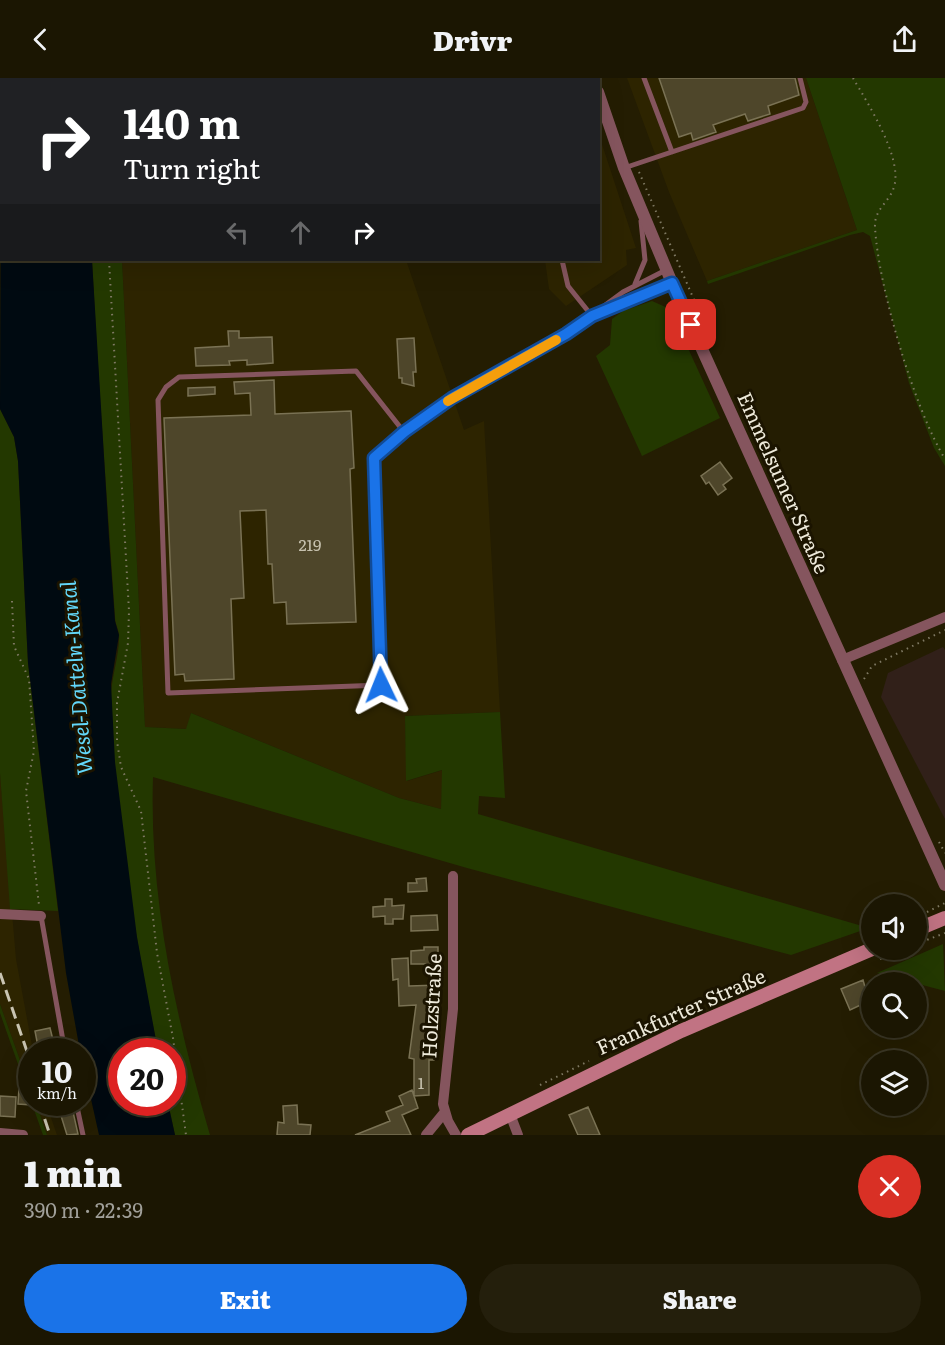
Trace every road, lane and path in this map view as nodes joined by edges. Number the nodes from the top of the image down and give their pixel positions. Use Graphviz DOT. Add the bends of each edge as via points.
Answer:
graph roads {
  1 [pos="644,78"];
  2 [pos="800,78"];
  3 [pos="853,78"];
  4 [pos="600,98"];
  5 [pos="672,152"];
  6 [pos="630,166"];
  7 [pos="639,205"];
  8 [pos="109,261"];
  9 [pos="562,261"];
  10 [pos="666,270"];
  11 [pos="672,283"];
  12 [pos="635,285"];
  13 [pos="592,316"];
  14 [pos="710,338"];
  15 [pos="404,432"];
  16 [pos="945,459"];
  17 [pos="12,601"];
  18 [pos="945,617"];
  19 [pos="945,630"];
  20 [pos="842,660"];
  21 [pos="863,682"];
  22 [pos="453,876"];
  23 [pos="945,885"];
  24 [pos="945,903"];
  25 [pos="927,912"];
  26 [pos="0,914"];
  27 [pos="41,916"];
  28 [pos="945,918"];
  29 [pos="927,925"];
  30 [pos="945,933"];
  31 [pos="927,940"];
  32 [pos="861,954"];
  33 [pos="63,1038"];
  34 [pos="444,1113"];
  35 [pos="510,1114"];
  36 [pos="79,1116"];
  37 [pos="0,1133"];
  38 [pos="23,1135"];
  39 [pos="83,1135"];
  40 [pos="186,1135"];
  41 [pos="426,1135"];
  42 [pos="456,1135"];
  43 [pos="468,1135"];
  44 [pos="518,1135"];
  1 -- 5 [label="lane"];
  2 -- 5 [label="lane" via="806,102 803,108"];
  3 -- 16 [label="path" via="896,165 893,190 876,216 877,245 903,355"];
  4 -- 6 [label="street, Emmelsumer Straße"];
  5 -- 6 [label="lane"];
  6 -- 7 [label="street, Emmelsumer Straße"];
  6 -- 14 [label="path"];
  7 -- 10 [label="street, Emmelsumer Straße"];
  7 -- 12 [label="lane" via="645,260"];
  8 -- 40 [label="path" via="129,611 128,643 117,704 117,741 121,767 141,812 157,953"];
  9 -- 13 [label="lane" via="568,286"];
  10 -- 11 [label="street, Emmelsumer Straße"];
  10 -- 12 [label="lane"];
  11 -- 13 [label="lane"];
  11 -- 20 [label="street, Emmelsumer Straße"];
  12 -- 13 [label="lane"];
  13 -- 15 [label="lane" via="452,398"];
  15 -- 15 [label="lane" via="374,458 381,685 168,693 158,400 166,387 179,377 356,370"];
  17 -- 27 [label="path" via="14,646 29,679 34,751 26,791"];
  18 -- 20 [label="street"];
  19 -- 21 [label="path" via="872,666"];
  20 -- 23 [label="street, Emmelsumer Straße"];
  22 -- 34 [label="street, Holzstraße" via="453,990"];
  24 -- 25 [label="path"];
  26 -- 27 [label="street"];
  27 -- 33 [label="lane"];
  28 -- 29 [label="main road"];
  30 -- 31 [label="path"];
  32 -- 35 [label="main road, Frankfurter Straße" via="681,1031"];
  34 -- 41 [label="street"];
  34 -- 42 [label="street"];
  35 -- 43 [label="main road, Frankfurter Straße"];
  35 -- 44 [label="street"];
  36 -- 39 [label="lane"];
  37 -- 38 [label="street"];
}
